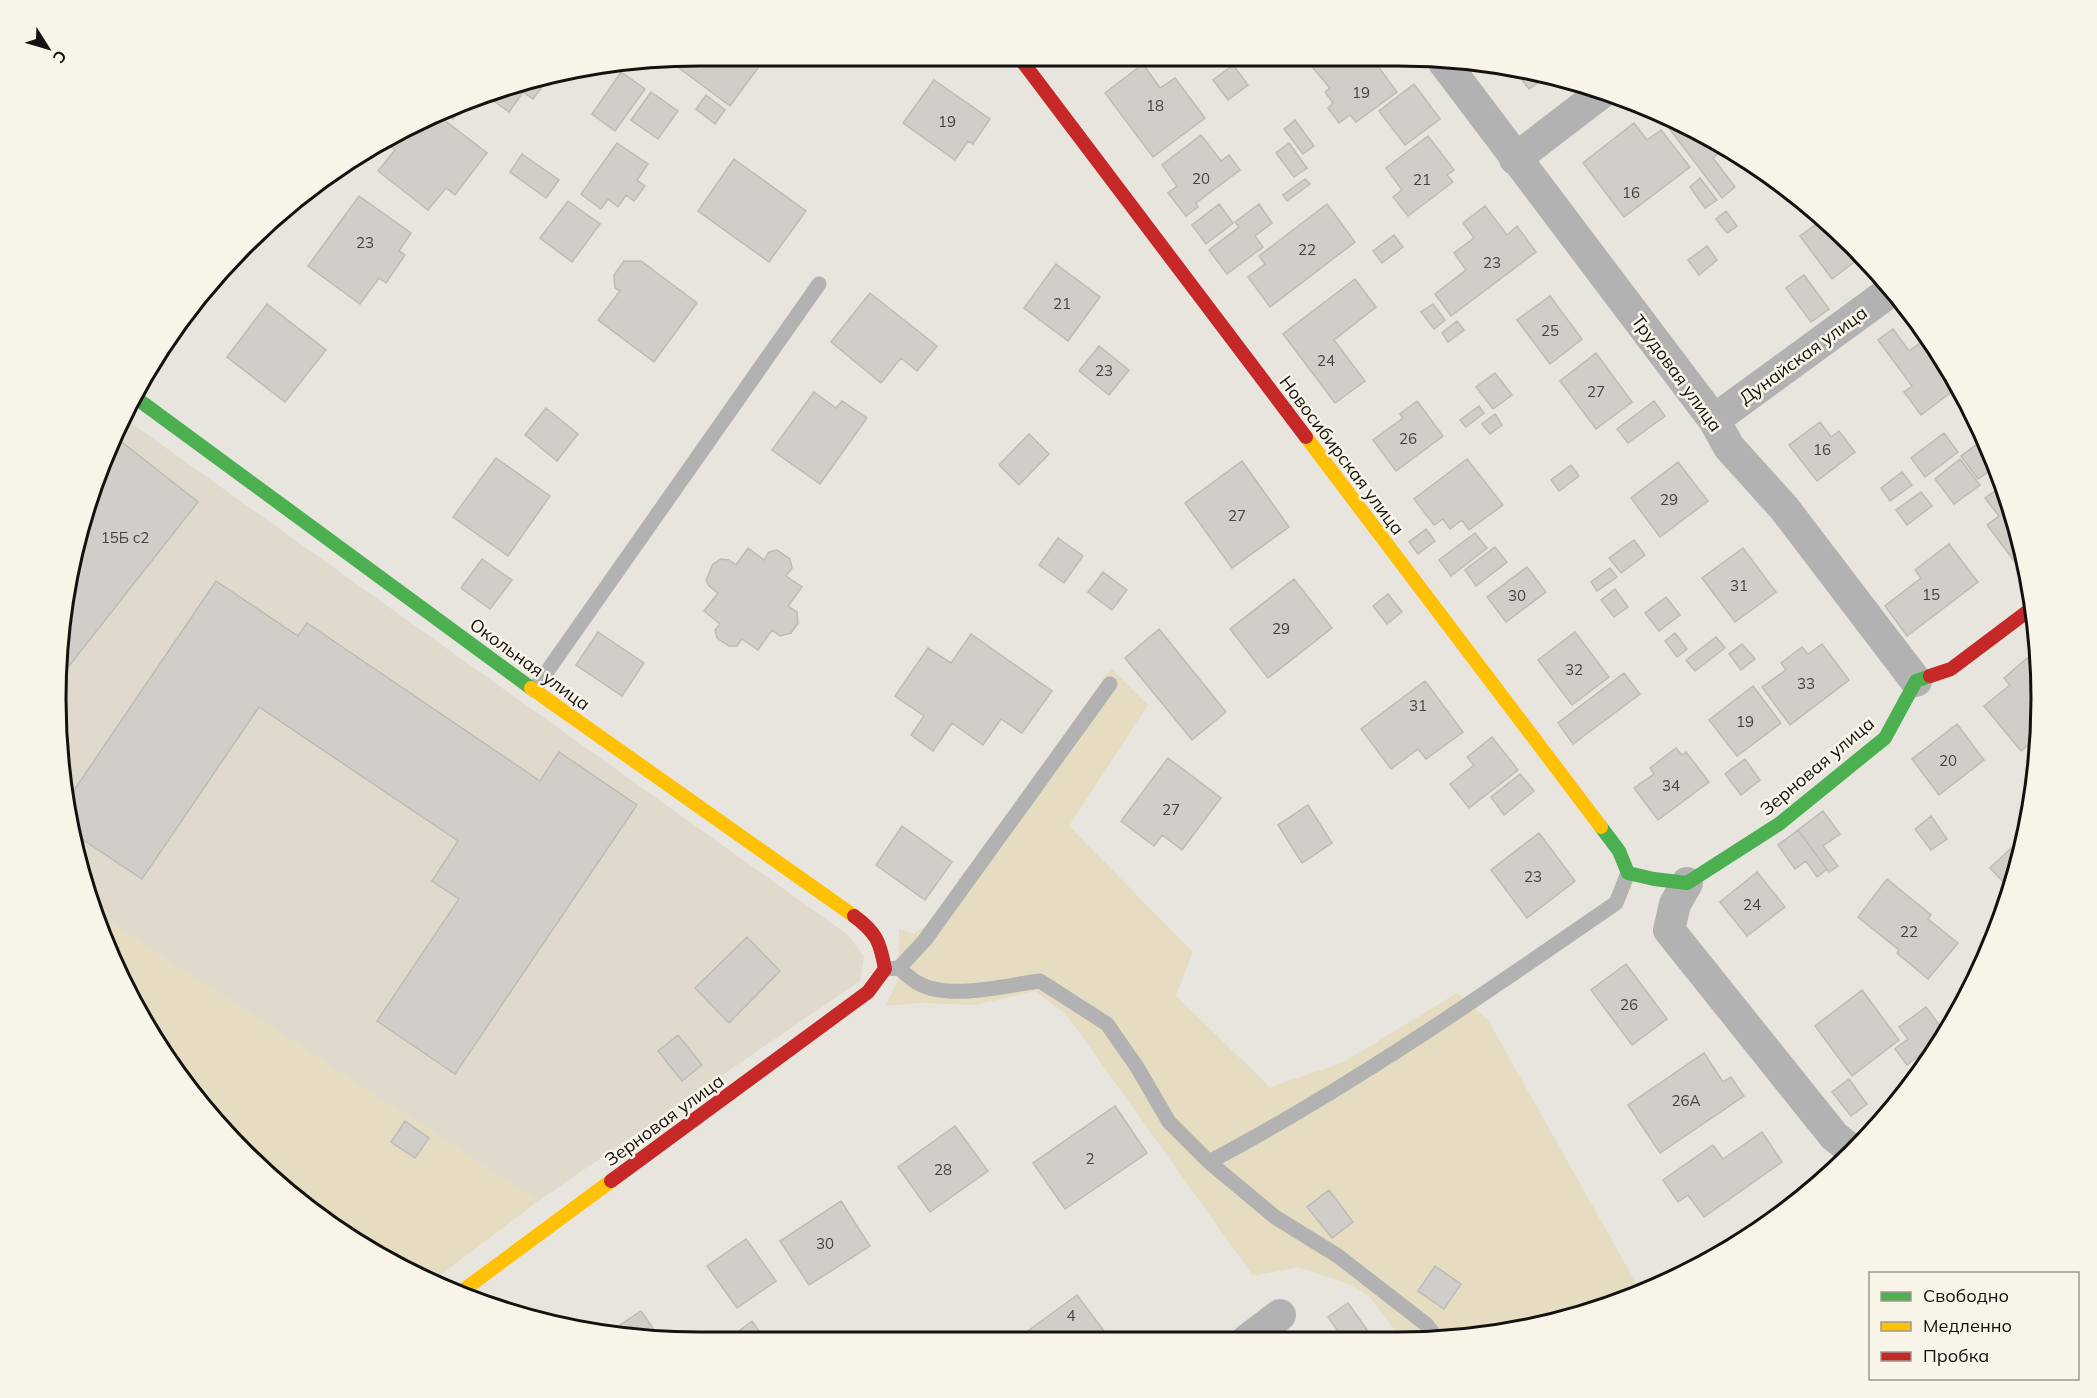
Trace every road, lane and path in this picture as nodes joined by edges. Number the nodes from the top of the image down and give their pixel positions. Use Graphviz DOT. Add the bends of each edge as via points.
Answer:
graph roads {
  1 [pos="1026,66"];
  2 [pos="1448,68"];
  3 [pos="1595,98"];
  4 [pos="1515,159"];
  5 [pos="819,284"];
  6 [pos="1885,295"];
  7 [pos="141,401"];
  8 [pos="1714,420"];
  9 [pos="2025,613"];
  10 [pos="1916,681"];
  11 [pos="1110,684"];
  12 [pos="534,690"];
  13 [pos="1628,873"];
  14 [pos="1687,883"];
  15 [pos="892,968"];
  16 [pos="1847,1146"];
  17 [pos="1209,1162"];
  18 [pos="467,1288"];
  19 [pos="1280,1315"];
  20 [pos="1432,1331"];
  21 [pos="1258,1332"];
  1 -- 13 [label="street, Новосибирская улица" via="1618,851"];
  2 -- 4 [label="street, Трудовая улица"];
  3 -- 4 [label="street"];
  4 -- 8 [label="street, Трудовая улица"];
  5 -- 12 [label="lane"];
  6 -- 8 [label="street, Дунайская улица"];
  7 -- 12 [label="street, Окольная улица"];
  8 -- 10 [label="street, Трудовая улица" via="1729,447 1784,508"];
  9 -- 10 [label="street" via="1951,669"];
  10 -- 14 [label="street, Зерновая улица" via="1885,738 1779,824"];
  11 -- 15 [label="lane" via="926,940"];
  12 -- 15 [label="street, Окольная улица" via="868,926"];
  13 -- 14 [label="street"];
  13 -- 17 [label="lane" via="1616,903 1606,910 1443,1022 1257,1137"];
  14 -- 16 [label="street" via="1675,904 1669,930 1834,1136"];
  15 -- 17 [label="lane" via="919,984 946,991 1040,981 1107,1024 1169,1122"];
  15 -- 18 [label="street, Зерновая улица" via="868,992"];
  17 -- 20 [label="lane" via="1275,1217 1338,1256"];
  19 -- 21 [label="street"];
}
